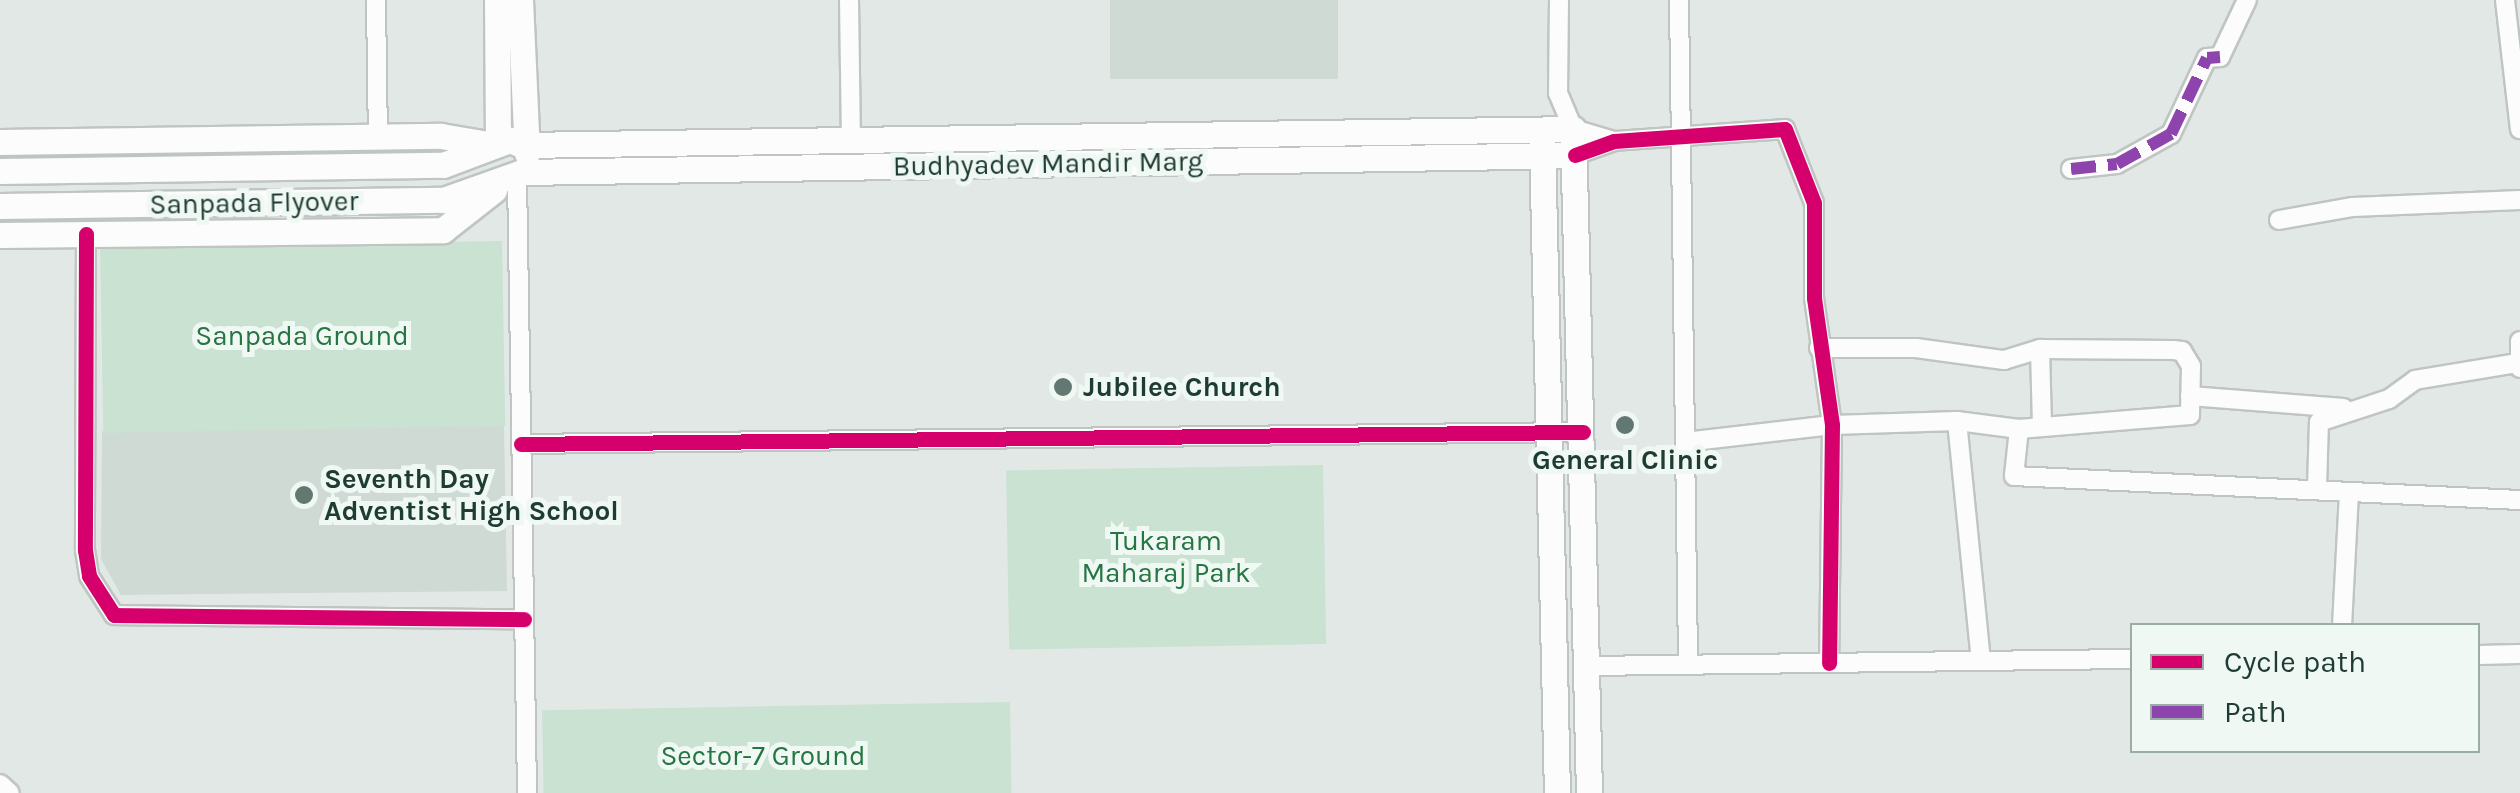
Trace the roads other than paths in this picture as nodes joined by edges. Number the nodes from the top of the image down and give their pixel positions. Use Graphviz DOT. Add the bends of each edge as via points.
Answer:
graph roads {
  1 [pos="376,0"];
  2 [pos="496,0"];
  3 [pos="520,0"];
  4 [pos="850,0"];
  5 [pos="1559,0"];
  6 [pos="1679,0"];
  7 [pos="2247,0"];
  8 [pos="2506,0"];
  9 [pos="2516,65"];
  10 [pos="1558,93"];
  11 [pos="1542,129"];
  12 [pos="1573,129"];
  13 [pos="2520,129"];
  14 [pos="378,137"];
  15 [pos="1681,137"];
  16 [pos="851,140"];
  17 [pos="1614,141"];
  18 [pos="0,142"];
  19 [pos="502,145"];
  20 [pos="1575,155"];
  21 [pos="1543,156"];
  22 [pos="2071,170"];
  23 [pos="8,171"];
  24 [pos="513,176"];
  25 [pos="2520,200"];
  26 [pos="8,206"];
  27 [pos="2279,220"];
  28 [pos="86,234"];
  29 [pos="0,236"];
  30 [pos="2520,341"];
  31 [pos="1819,348"];
  32 [pos="2040,349"];
  33 [pos="2518,366"];
  34 [pos="2190,396"];
  35 [pos="2346,408"];
  36 [pos="1957,421"];
  37 [pos="1832,424"];
  38 [pos="2042,427"];
  39 [pos="2019,429"];
  40 [pos="1583,432"];
  41 [pos="1550,433"];
  42 [pos="1685,442"];
  43 [pos="521,444"];
  44 [pos="2317,488"];
  45 [pos="2349,492"];
  46 [pos="2520,500"];
  47 [pos="524,619"];
  48 [pos="2342,623"];
  49 [pos="2480,654"];
  50 [pos="2520,654"];
  51 [pos="2130,659"];
  52 [pos="1981,661"];
  53 [pos="1829,663"];
  54 [pos="1688,665"];
  55 [pos="1587,666"];
  56 [pos="0,784"];
  57 [pos="10,793"];
  58 [pos="527,793"];
  59 [pos="1557,793"];
  60 [pos="1589,793"];
  1 -- 14 [label="street"];
  2 -- 19 [label="main road"];
  3 -- 19 [label="main road"];
  4 -- 16 [label="street"];
  5 -- 10 [label="street"];
  6 -- 15 [label="street"];
  7 -- 22 [label="street" via="2220,57 2207,58 2171,134 2117,164"];
  8 -- 9 [label="street"];
  9 -- 13 [label="street"];
  10 -- 11 [label="street"];
  10 -- 12 [label="street"];
  11 -- 12 [label="main road, Budhyadev Mandir Marg"];
  11 -- 16 [label="main road, Budhyadev Mandir Marg"];
  11 -- 21 [label="main road"];
  12 -- 17 [label="street"];
  12 -- 20 [label="main road"];
  14 -- 18 [label="main road"];
  14 -- 19 [label="main road"];
  15 -- 17 [label="street"];
  15 -- 31 [label="street" via="1785,128 1814,203"];
  15 -- 42 [label="street"];
  16 -- 19 [label="main road, Budhyadev Mandir Marg"];
  17 -- 20 [label="street"];
  19 -- 23 [label="main road, Sanpada Flyover" via="442,165"];
  19 -- 24 [label="main road" via="491,165"];
  20 -- 21 [label="main road, Budhyadev Mandir Marg"];
  20 -- 40 [label="main road"];
  21 -- 24 [label="main road, Budhyadev Mandir Marg"];
  21 -- 41 [label="main road"];
  24 -- 26 [label="main road, Sanpada Flyover" via="443,200"];
  24 -- 28 [label="main road" via="442,230"];
  24 -- 43 [label="street"];
  25 -- 27 [label="street" via="2353,207"];
  28 -- 29 [label="main road"];
  28 -- 47 [label="street" via="86,550 89,576 114,615"];
  30 -- 33 [label="street"];
  31 -- 32 [label="street" via="1916,348 2004,360"];
  31 -- 37 [label="street"];
  32 -- 34 [label="street" via="2182,352 2191,366"];
  32 -- 38 [label="street"];
  33 -- 35 [label="street" via="2415,380 2389,399"];
  34 -- 35 [label="street"];
  34 -- 38 [label="street" via="2190,416"];
  35 -- 44 [label="street" via="2319,422"];
  36 -- 37 [label="street"];
  36 -- 39 [label="street"];
  36 -- 52 [label="street"];
  37 -- 42 [label="street"];
  37 -- 53 [label="street"];
  38 -- 39 [label="street"];
  39 -- 44 [label="street" via="2014,476"];
  40 -- 41 [label="street"];
  40 -- 55 [label="main road"];
  41 -- 43 [label="street"];
  41 -- 59 [label="main road"];
  42 -- 54 [label="street"];
  43 -- 47 [label="street"];
  44 -- 45 [label="street"];
  45 -- 46 [label="street"];
  45 -- 48 [label="street"];
  47 -- 58 [label="street"];
  49 -- 50 [label="street"];
  51 -- 52 [label="street"];
  52 -- 53 [label="street"];
  53 -- 54 [label="street"];
  54 -- 55 [label="street"];
  55 -- 60 [label="main road"];
  56 -- 57 [label="street"];
}
